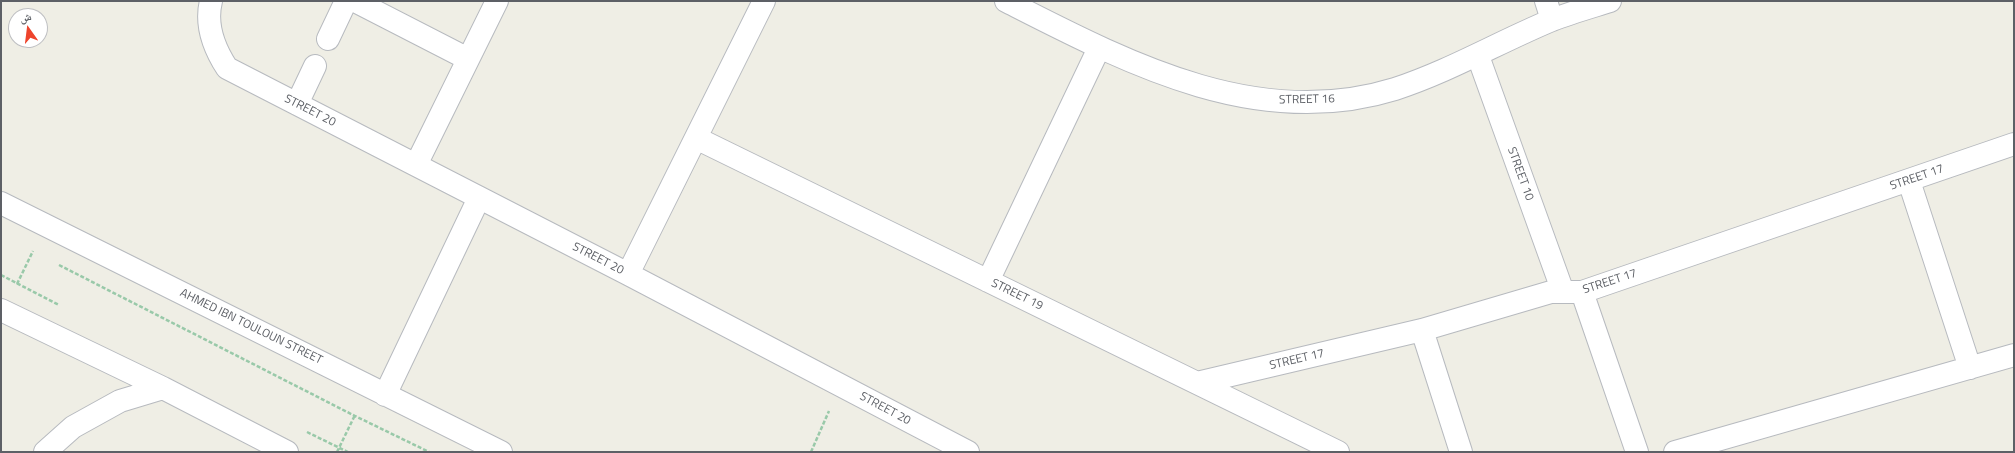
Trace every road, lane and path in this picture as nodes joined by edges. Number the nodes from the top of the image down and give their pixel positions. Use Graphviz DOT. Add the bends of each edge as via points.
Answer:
graph roads {
  1 [pos="211,1"];
  2 [pos="346,1"];
  3 [pos="355,1"];
  4 [pos="497,1"];
  5 [pos="764,1"];
  6 [pos="1006,1"];
  7 [pos="1610,1"];
  8 [pos="1549,11"];
  9 [pos="328,39"];
  10 [pos="1099,48"];
  11 [pos="1478,56"];
  12 [pos="468,59"];
  13 [pos="315,66"];
  14 [pos="297,104"];
  15 [pos="696,138"];
  16 [pos="2014,144"];
  17 [pos="416,165"];
  18 [pos="1909,181"];
  19 [pos="479,198"];
  20 [pos="1,203"];
  21 [pos="46,225"];
  22 [pos="26,249"];
  23 [pos="33,252"];
  24 [pos="40,256"];
  25 [pos="54,263"];
  26 [pos="628,274"];
  27 [pos="988,281"];
  28 [pos="1572,292"];
  29 [pos="2,311"];
  30 [pos="1422,330"];
  31 [pos="2014,355"];
  32 [pos="1970,368"];
  33 [pos="1197,383"];
  34 [pos="841,385"];
  35 [pos="163,388"];
  36 [pos="378,390"];
  37 [pos="355,416"];
  38 [pos="45,452"];
  39 [pos="287,452"];
  40 [pos="337,452"];
  41 [pos="429,452"];
  42 [pos="501,452"];
  43 [pos="811,452"];
  44 [pos="968,452"];
  45 [pos="1338,452"];
  46 [pos="1461,452"];
  47 [pos="1637,452"];
  48 [pos="1675,452"];
  1 -- 14 [label="street, STREET 20" via="209,22 212,38 227,68"];
  2 -- 9 [label="street"];
  3 -- 12 [label="street"];
  4 -- 12 [label="street"];
  5 -- 15 [label="street"];
  6 -- 10 [label="street, STREET 16"];
  7 -- 8 [label="street, STREET 16"];
  8 -- 11 [label="street, STREET 16"];
  10 -- 11 [label="street, STREET 16" via="1217,92 1260,100 1305,102 1350,98 1394,89"];
  10 -- 27 [label="street"];
  11 -- 28 [label="street, STREET 10"];
  12 -- 17 [label="street"];
  13 -- 14 [label="street"];
  14 -- 17 [label="street, STREET 20"];
  15 -- 26 [label="street"];
  15 -- 27 [label="street, STREET 19"];
  16 -- 18 [label="street, STREET 17"];
  17 -- 19 [label="street, STREET 20"];
  18 -- 28 [label="street, STREET 17"];
  18 -- 32 [label="street"];
  19 -- 26 [label="street, STREET 20"];
  19 -- 36 [label="street"];
  20 -- 21 [label="street, AHMED IBN TOULOUN STREET"];
  21 -- 23 [label="path"];
  21 -- 36 [label="street, AHMED IBN TOULOUN STREET"];
  22 -- 23 [label="path"];
  23 -- 24 [label="path"];
  23 -- 29 [label="path"];
  25 -- 37 [label="path"];
  26 -- 34 [label="street, STREET 20"];
  27 -- 33 [label="street, STREET 19"];
  28 -- 30 [label="street, STREET 17" via="1543,294"];
  28 -- 47 [label="street, STREET 10"];
  29 -- 35 [label="street"];
  30 -- 33 [label="street, STREET 17"];
  30 -- 46 [label="street"];
  31 -- 32 [label="street"];
  32 -- 48 [label="street"];
  33 -- 45 [label="street, STREET 19"];
  34 -- 43 [label="path"];
  34 -- 44 [label="street, STREET 20"];
  35 -- 38 [label="street" via="120,401 73,427"];
  35 -- 39 [label="street"];
  36 -- 37 [label="path"];
  36 -- 42 [label="street, AHMED IBN TOULOUN STREET"];
  37 -- 40 [label="path"];
  37 -- 41 [label="path"];
}
